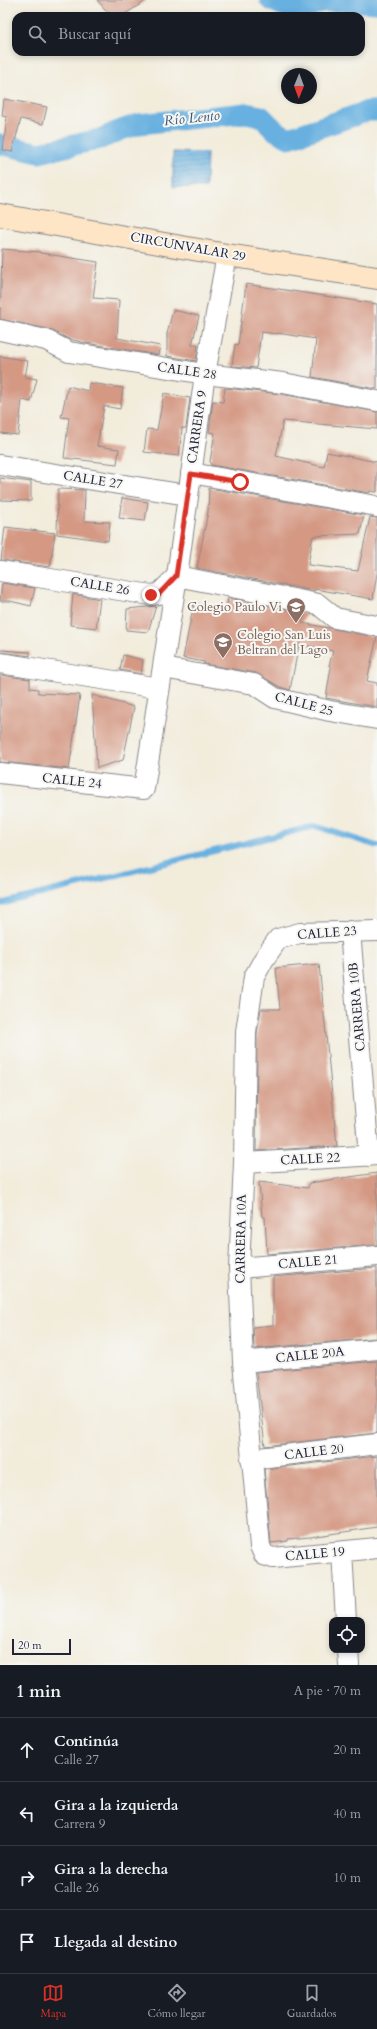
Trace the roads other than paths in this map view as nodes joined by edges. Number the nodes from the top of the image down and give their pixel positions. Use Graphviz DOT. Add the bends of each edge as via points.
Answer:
graph roads {
  1 [pos="0,215"];
  2 [pos="227,255"];
  3 [pos="377,278"];
  4 [pos="0,330"];
  5 [pos="205,374"];
  6 [pos="377,400"];
  7 [pos="0,465"];
  8 [pos="191,474"];
  9 [pos="187,495"];
  10 [pos="377,507"];
  11 [pos="0,571"];
  12 [pos="176,576"];
  13 [pos="377,626"];
  14 [pos="0,663"];
  15 [pos="163,668"];
  16 [pos="158,688"];
  17 [pos="377,719"];
  18 [pos="0,773"];
  19 [pos="144,789"];
  20 [pos="350,931"];
  21 [pos="377,931"];
  22 [pos="278,939"];
  23 [pos="373,1156"];
  24 [pos="244,1163"];
  25 [pos="377,1256"];
  26 [pos="239,1268"];
  27 [pos="377,1349"];
  28 [pos="243,1362"];
  29 [pos="377,1444"];
  30 [pos="251,1459"];
  31 [pos="260,1546"];
  32 [pos="377,1548"];
  33 [pos="342,1552"];
  34 [pos="346,1617"];
  35 [pos="348,1653"];
  36 [pos="349,1665"];
  1 -- 2 [label="street, CIRCUNVALAR 29"];
  2 -- 3 [label="street, CIRCUNVALAR 29"];
  2 -- 5 [label="street, CARRERA 9"];
  4 -- 5 [label="street, CALLE 28" via="46,340 69,352"];
  5 -- 6 [label="street, CALLE 28" via="283,382"];
  5 -- 8 [label="street, CARRERA 9"];
  7 -- 9 [label="street, CALLE 27"];
  8 -- 9 [label="street, CARRERA 9"];
  8 -- 10 [label="street"];
  9 -- 12 [label="street, CARRERA 9"];
  11 -- 12 [label="street, CALLE 26" via="151,595 159,594"];
  12 -- 13 [label="street" via="318,604 335,618"];
  12 -- 15 [label="street, CARRERA 9"];
  14 -- 16 [label="street"];
  15 -- 16 [label="street, CARRERA 9"];
  15 -- 17 [label="street, CALLE 25" via="254,684 275,698"];
  16 -- 19 [label="street, CARRERA 9"];
  18 -- 19 [label="street, CALLE 24"];
  20 -- 21 [label="street, CALLE 23"];
  20 -- 22 [label="street, CALLE 23" via="300,933"];
  20 -- 23 [label="street, CARRERA 10B"];
  22 -- 24 [label="street, CARRERA 10A" via="254,977 246,1032"];
  23 -- 24 [label="street, CALLE 22"];
  24 -- 26 [label="street, CARRERA 10A"];
  25 -- 26 [label="street, CALLE 21"];
  26 -- 28 [label="street, CARRERA 10A"];
  27 -- 28 [label="street, CALLE 20A"];
  28 -- 30 [label="street, CARRERA 10A"];
  29 -- 30 [label="street, CALLE 20"];
  30 -- 31 [label="street, CARRERA 10A"];
  31 -- 33 [label="street, CALLE 19" via="264,1555 274,1558"];
  32 -- 33 [label="street, CALLE 19"];
  33 -- 34 [label="street"];
  35 -- 36 [label="street"];
}
